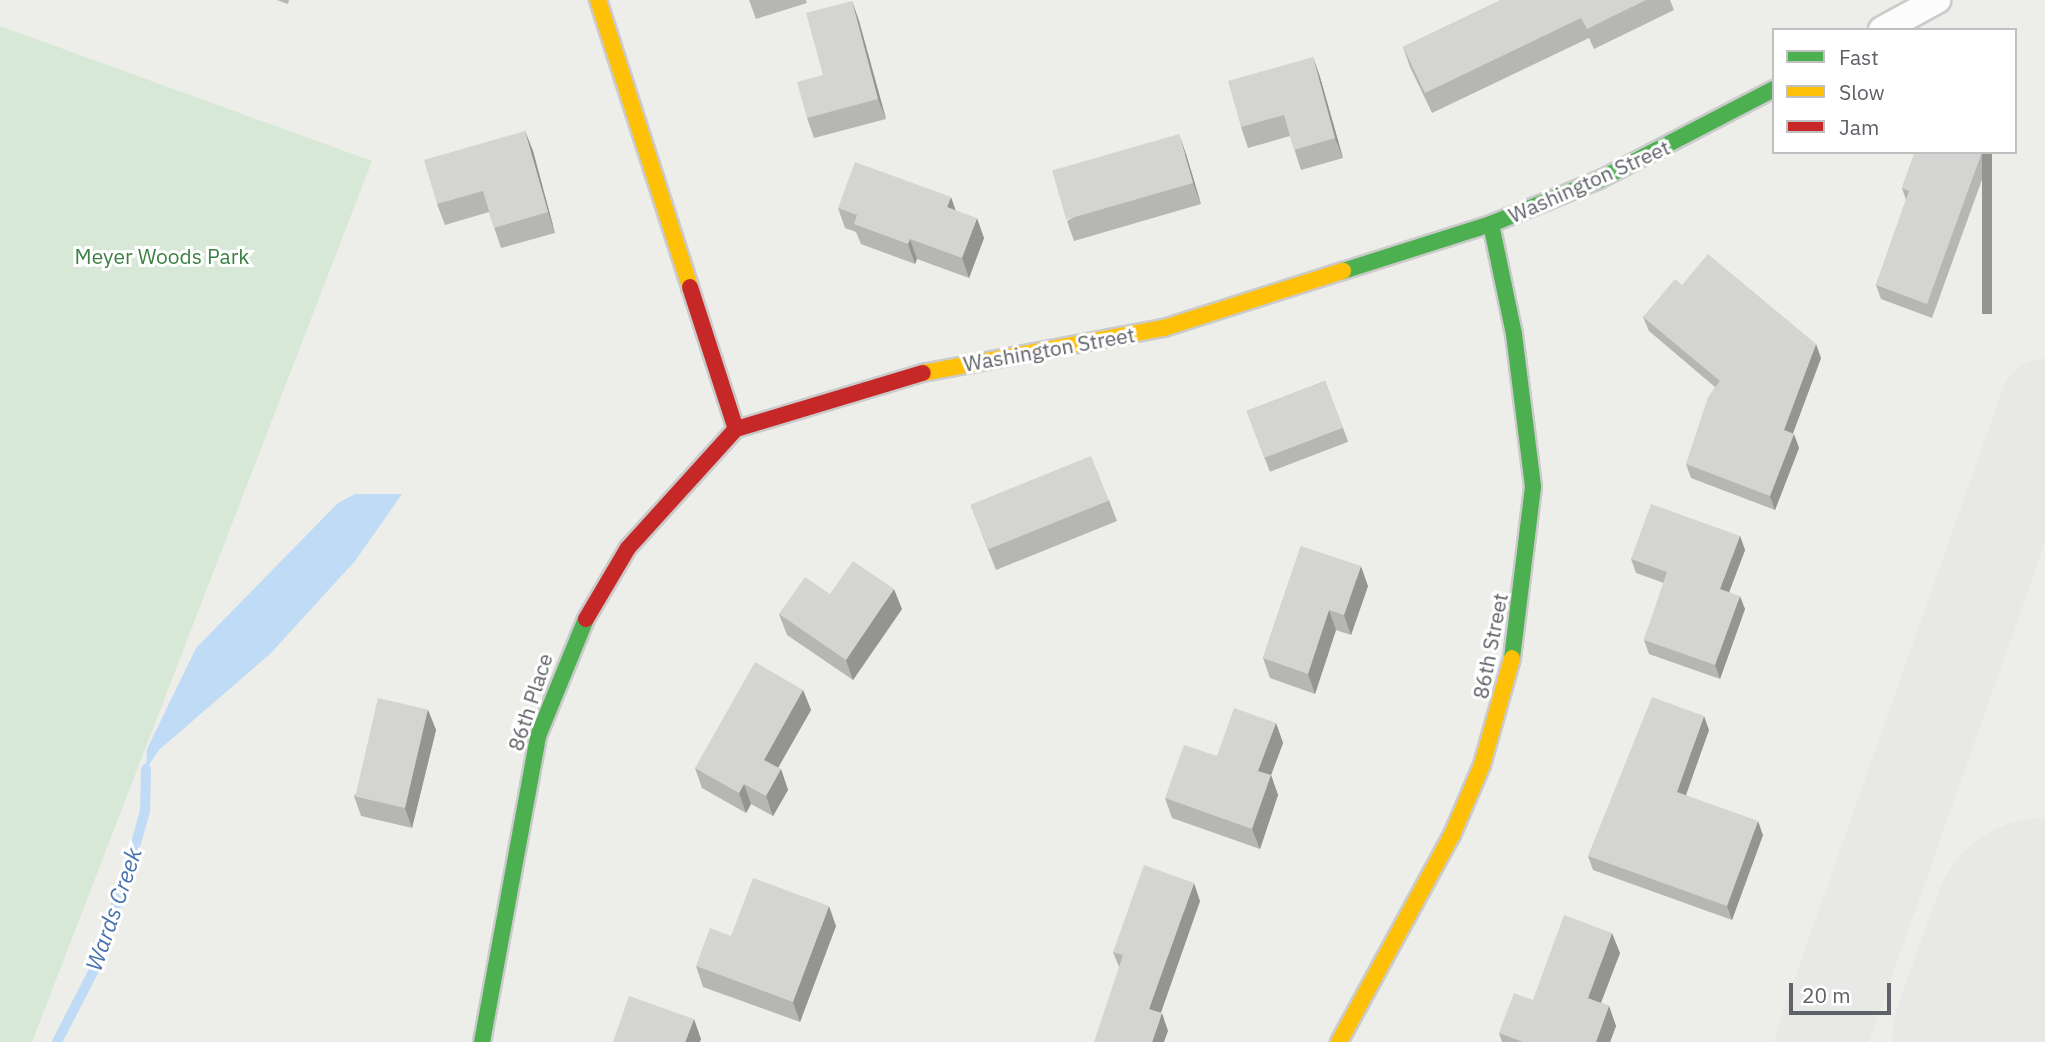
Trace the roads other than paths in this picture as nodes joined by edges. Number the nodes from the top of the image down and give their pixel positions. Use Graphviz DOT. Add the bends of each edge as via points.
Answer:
graph roads {
  1 [pos="598,0"];
  2 [pos="1937,0"];
  3 [pos="1886,28"];
  4 [pos="1772,90"];
  5 [pos="1491,224"];
  6 [pos="736,429"];
  7 [pos="482,1042"];
  8 [pos="1339,1042"];
  1 -- 6 [label="street"];
  2 -- 3 [label="street"];
  4 -- 5 [label="street, Washington Street" via="1599,180"];
  5 -- 6 [label="street, Washington Street" via="1164,328 888,379"];
  5 -- 8 [label="street, 86th Street" via="1520,370 1533,487 1511,661 1482,765 1452,835"];
  6 -- 7 [label="street, 86th Place" via="636,538 571,645 538,736"];
}
